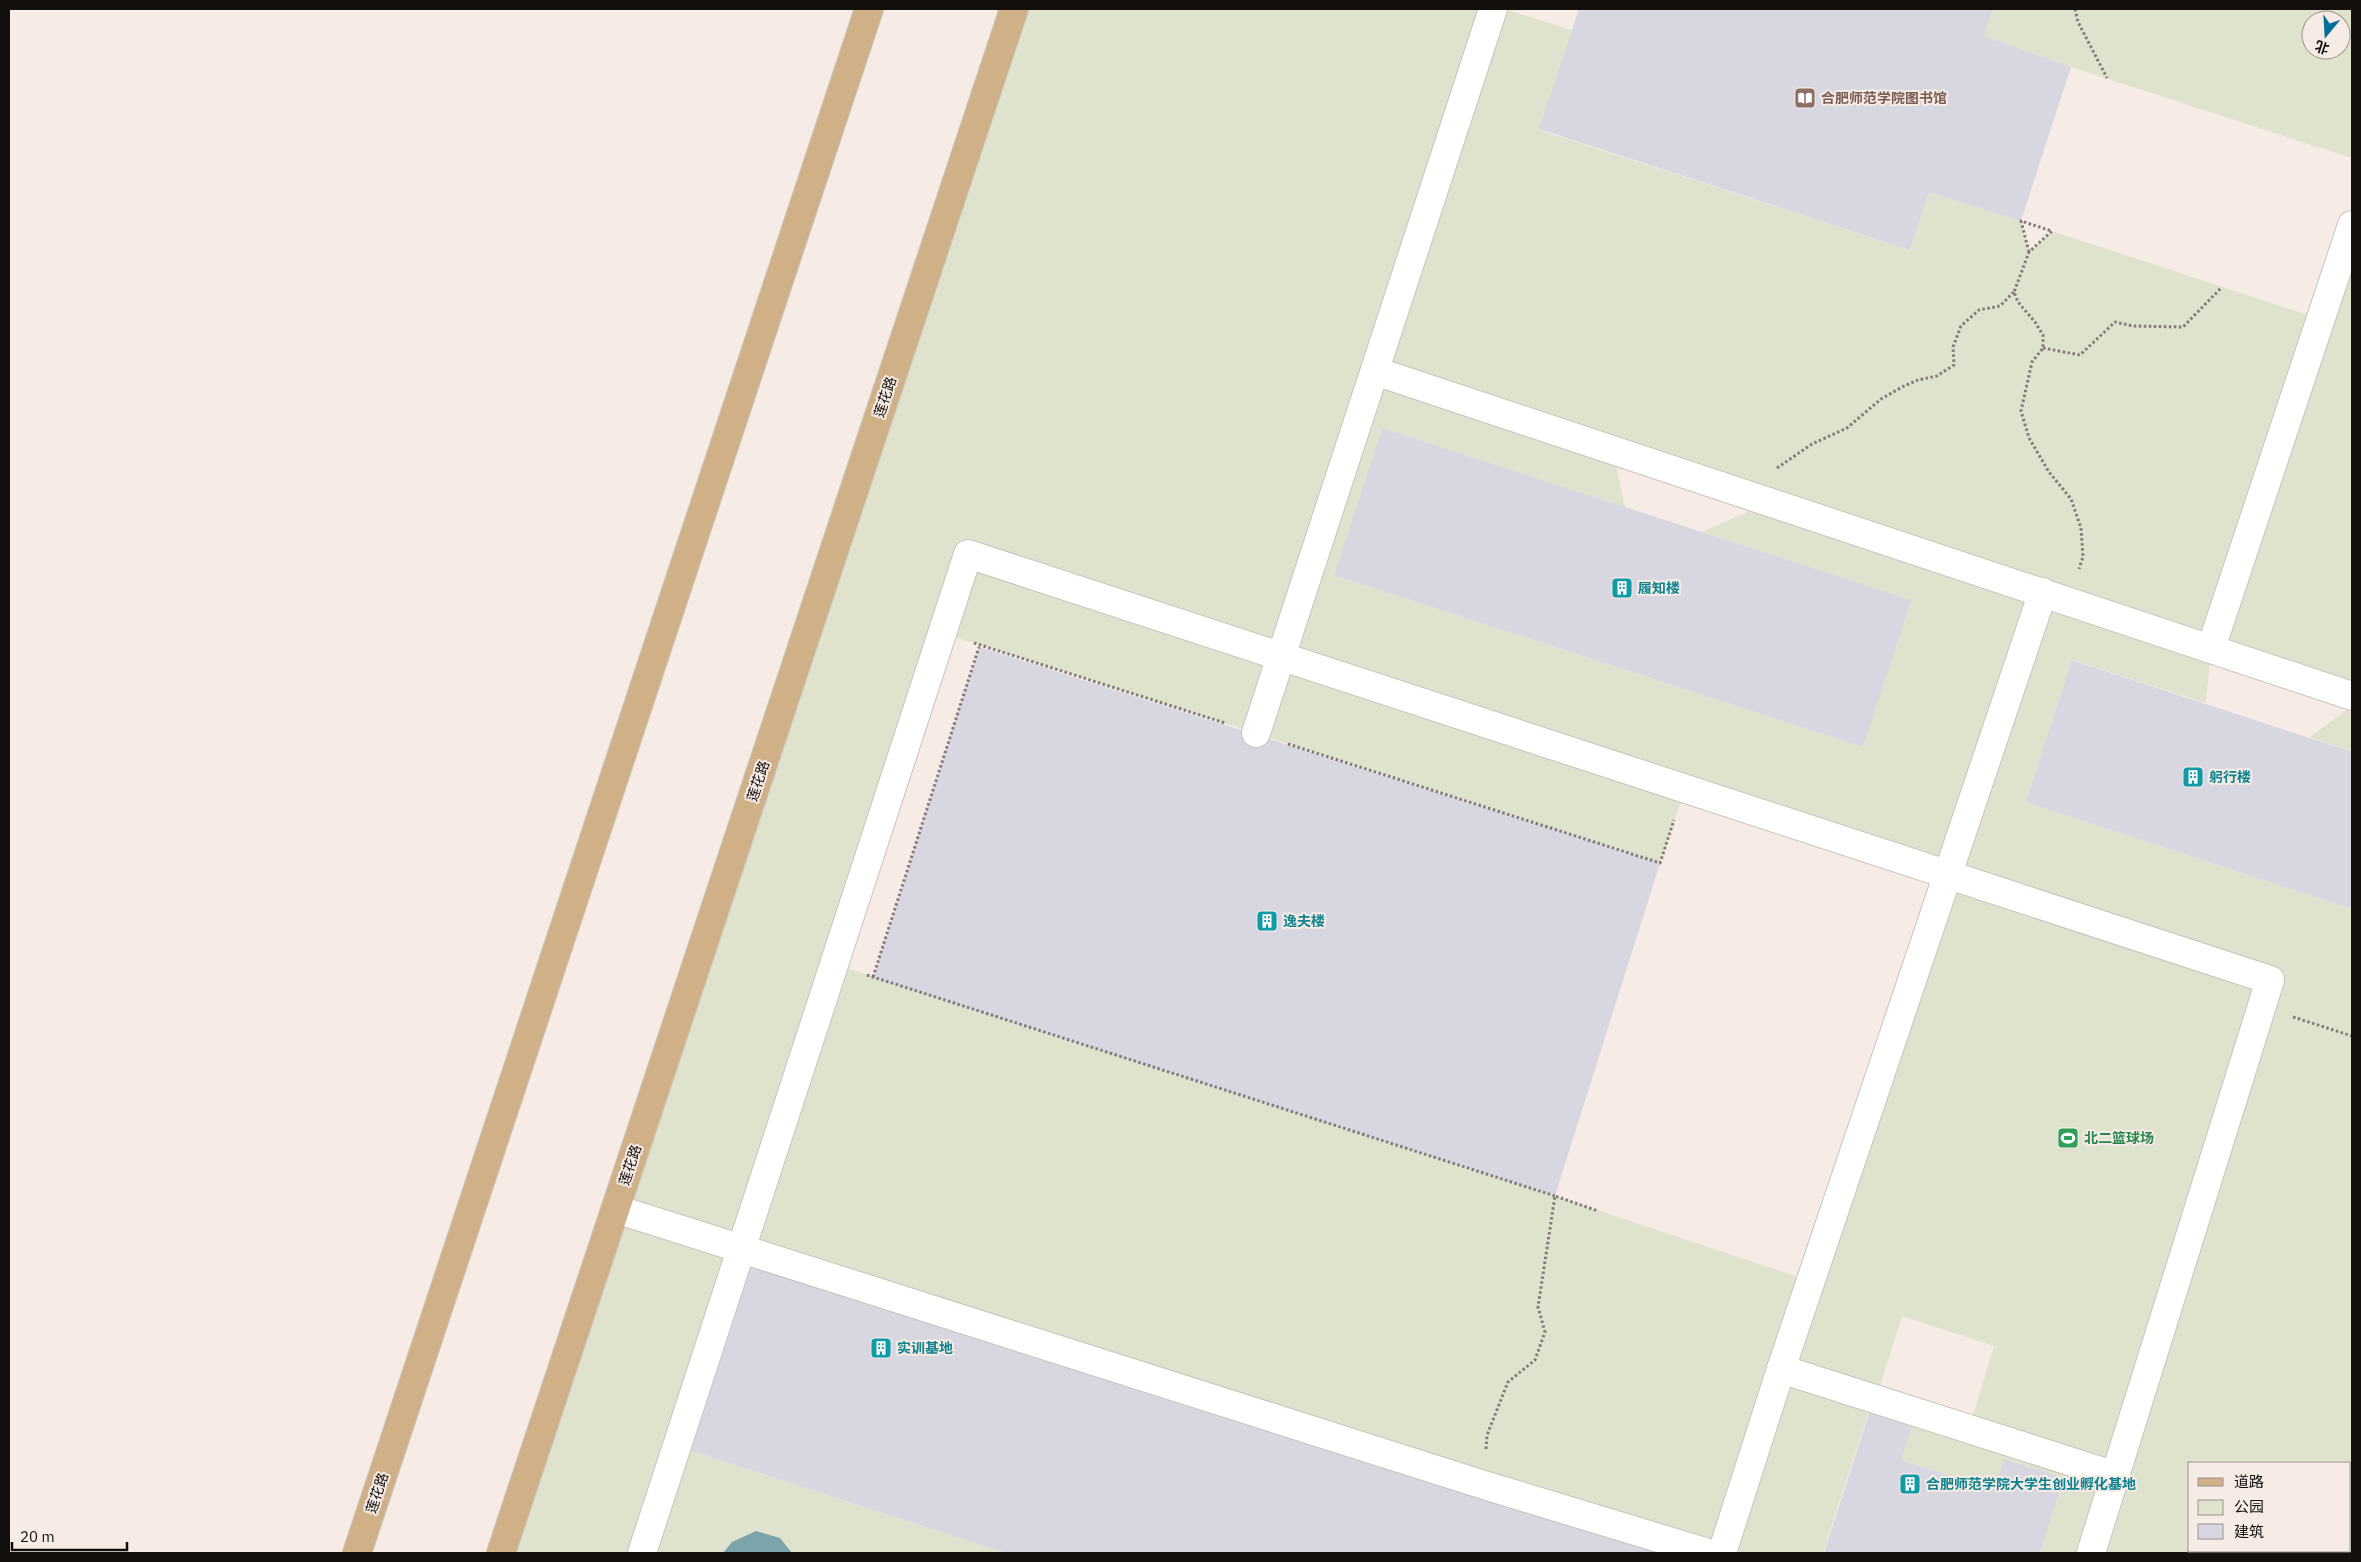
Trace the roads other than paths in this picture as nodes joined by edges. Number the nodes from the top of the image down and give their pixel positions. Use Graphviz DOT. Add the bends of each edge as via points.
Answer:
graph roads {
  1 [pos="869,9"];
  2 [pos="1014,9"];
  3 [pos="1492,9"];
  4 [pos="2352,225"];
  5 [pos="1375,371"];
  6 [pos="2055,596"];
  7 [pos="2211,648"];
  8 [pos="1282,655"];
  9 [pos="2352,696"];
  10 [pos="1256,733"];
  11 [pos="1948,876"];
  12 [pos="616,1209"];
  13 [pos="740,1249"];
  14 [pos="1781,1369"];
  15 [pos="2116,1476"];
  16 [pos="357,1553"];
  17 [pos="501,1553"];
  18 [pos="642,1553"];
  19 [pos="1708,1553"];
  20 [pos="1722,1553"];
  21 [pos="2091,1553"];
  1 -- 16 [label="main road, 莲花路"];
  2 -- 12 [label="main road, 莲花路"];
  3 -- 5 [label="street"];
  4 -- 7 [label="street"];
  5 -- 6 [label="street"];
  5 -- 8 [label="street"];
  6 -- 7 [label="street"];
  6 -- 11 [label="street"];
  7 -- 9 [label="street"];
  8 -- 10 [label="street"];
  8 -- 11 [label="street"];
  8 -- 13 [label="street" via="968,554"];
  11 -- 14 [label="street"];
  11 -- 15 [label="street" via="2270,980"];
  12 -- 13 [label="street"];
  12 -- 17 [label="main road, 莲花路"];
  13 -- 18 [label="street"];
  13 -- 19 [label="street"];
  14 -- 15 [label="street"];
  14 -- 20 [label="street"];
  15 -- 21 [label="street"];
}
